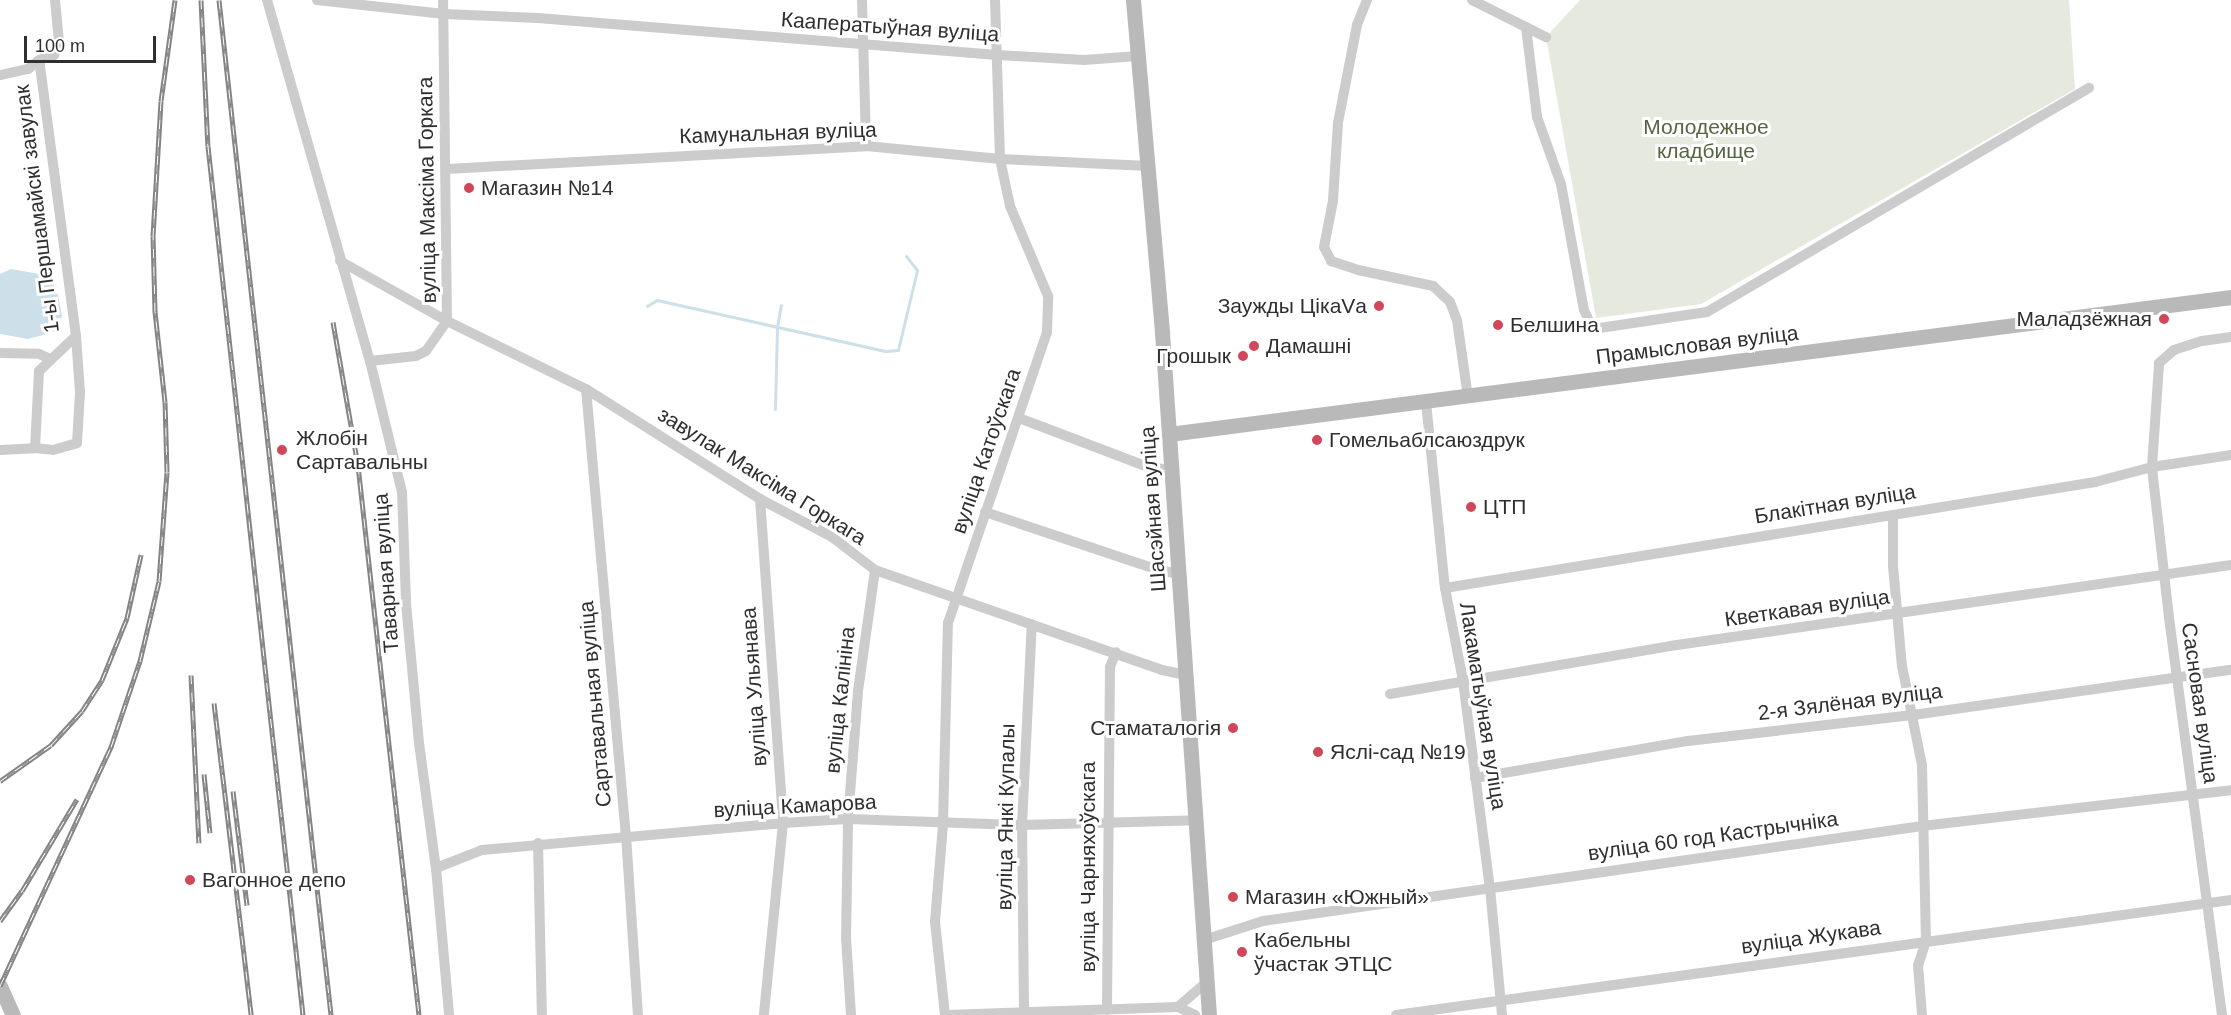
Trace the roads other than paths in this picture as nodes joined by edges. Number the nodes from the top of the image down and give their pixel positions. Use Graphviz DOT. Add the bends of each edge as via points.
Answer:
graph roads {
  1 [pos="55,0"];
  2 [pos="267,0"];
  3 [pos="317,0"];
  4 [pos="443,0"];
  5 [pos="862,0"];
  6 [pos="995,0"];
  7 [pos="1133,0"];
  8 [pos="1367,0"];
  9 [pos="1472,0"];
  10 [pos="444,14"];
  11 [pos="1526,27"];
  12 [pos="1545,37"];
  13 [pos="864,45"];
  14 [pos="998,55"];
  15 [pos="1138,56"];
  16 [pos="39,60"];
  17 [pos="0,75"];
  18 [pos="2089,88"];
  19 [pos="866,146"];
  20 [pos="1000,159"];
  21 [pos="1148,166"];
  22 [pos="447,169"];
  23 [pos="340,261"];
  24 [pos="2231,297"];
  25 [pos="447,321"];
  26 [pos="76,336"];
  27 [pos="2231,337"];
  28 [pos="0,353"];
  29 [pos="51,359"];
  30 [pos="370,361"];
  31 [pos="586,389"];
  32 [pos="1468,397"];
  33 [pos="1426,402"];
  34 [pos="1019,418"];
  35 [pos="1169,434"];
  36 [pos="35,448"];
  37 [pos="0,450"];
  38 [pos="2231,455"];
  39 [pos="2152,467"];
  40 [pos="1172,471"];
  41 [pos="760,499"];
  42 [pos="985,512"];
  43 [pos="1893,515"];
  44 [pos="2231,565"];
  45 [pos="875,570"];
  46 [pos="1178,574"];
  47 [pos="2164,575"];
  48 [pos="1445,588"];
  49 [pos="956,596"];
  50 [pos="1897,615"];
  51 [pos="1032,624"];
  52 [pos="1116,652"];
  53 [pos="2231,670"];
  54 [pos="1185,675"];
  55 [pos="2178,678"];
  56 [pos="1463,681"];
  57 [pos="1390,694"];
  58 [pos="1913,715"];
  59 [pos="1475,778"];
  60 [pos="2231,790"];
  61 [pos="2193,795"];
  62 [pos="848,819"];
  63 [pos="1196,820"];
  64 [pos="783,823"];
  65 [pos="943,824"];
  66 [pos="1107,824"];
  67 [pos="1022,825"];
  68 [pos="1922,826"];
  69 [pos="626,836"];
  70 [pos="538,843"];
  71 [pos="436,868"];
  72 [pos="1490,888"];
  73 [pos="2231,900"];
  74 [pos="2208,903"];
  75 [pos="1204,940"];
  76 [pos="1926,941"];
  77 [pos="1904,944"];
  78 [pos="1918,964"];
  79 [pos="1207,982"];
  80 [pos="0,986"];
  81 [pos="1500,1001"];
  82 [pos="1178,1007"];
  83 [pos="1024,1010"];
  84 [pos="1107,1010"];
  85 [pos="2222,1014"];
  86 [pos="13,1015"];
  87 [pos="449,1015"];
  88 [pos="542,1015"];
  89 [pos="638,1015"];
  90 [pos="764,1015"];
  91 [pos="851,1015"];
  92 [pos="946,1015"];
  93 [pos="1195,1015"];
  94 [pos="1209,1015"];
  95 [pos="1396,1015"];
  96 [pos="1502,1015"];
  97 [pos="1922,1015"];
  1 -- 16 [label="street" via="59,42 54,55"];
  2 -- 23 [label="street, Таварная вуліца"];
  3 -- 10 [label="street, Кааператыўная вуліца"];
  4 -- 10 [label="street, вуліца Максіма Горкага"];
  5 -- 13 [label="street"];
  6 -- 14 [label="street, вуліца Катоўскага"];
  7 -- 15 [label="main road, Шасэйная вуліца"];
  8 -- 32 [label="street" via="1357,25 1338,123 1333,201 1324,247 1331,261 1433,286 1450,302 1457,320"];
  9 -- 11 [label="street"];
  10 -- 13 [label="street, Кааператыўная вуліца"];
  10 -- 22 [label="street, вуліца Максіма Горкага"];
  11 -- 12 [label="street"];
  11 -- 18 [label="street" via="1537,117 1561,184 1584,310 1593,329 1707,312"];
  13 -- 14 [label="street, Кааператыўная вуліца"];
  13 -- 19 [label="street"];
  14 -- 15 [label="street, Кааператыўная вуліца" via="1084,60"];
  14 -- 20 [label="street, вуліца Катоўскага"];
  15 -- 21 [label="main road, Шасэйная вуліца"];
  16 -- 17 [label="street" via="28,69"];
  16 -- 26 [label="street, 1-ы Першамайскі завулак"];
  19 -- 20 [label="street, Камунальная вуліца"];
  19 -- 22 [label="street, Камунальная вуліца"];
  20 -- 21 [label="street, Камунальная вуліца"];
  20 -- 34 [label="street, вуліца Катоўскага" via="1010,206 1048,296 1047,332"];
  21 -- 35 [label="main road, Шасэйная вуліца"];
  22 -- 25 [label="street, вуліца Максіма Горкага"];
  23 -- 25 [label="street, завулак Максіма Горкага"];
  23 -- 30 [label="street, Таварная вуліца"];
  24 -- 32 [label="main road, Прамысловая вуліца"];
  25 -- 30 [label="street, вуліца Максіма Горкага" via="426,351 416,356"];
  25 -- 31 [label="street, завулак Максіма Горкага"];
  26 -- 29 [label="street, 1-ы Першамайскі завулак"];
  26 -- 36 [label="street" via="80,392 77,443 53,450"];
  27 -- 39 [label="street, Сасновая вуліца" via="2174,350 2158,363"];
  28 -- 29 [label="street" via="39,354"];
  29 -- 36 [label="street, 1-ы Першамайскі завулак" via="39,371"];
  30 -- 71 [label="street, Таварная вуліца" via="402,492 406,603"];
  31 -- 41 [label="street, завулак Максіма Горкага"];
  31 -- 69 [label="street, Сартавальная вуліца"];
  32 -- 33 [label="main road, Прамысловая вуліца"];
  33 -- 35 [label="main road, Прамысловая вуліца"];
  33 -- 48 [label="street, Лакаматыўная вуліца"];
  34 -- 40 [label="street" via="1143,465"];
  34 -- 42 [label="street, вуліца Катоўскага"];
  35 -- 40 [label="main road, Шасэйная вуліца"];
  36 -- 37 [label="street"];
  38 -- 39 [label="street, Блакітная вуліца"];
  39 -- 43 [label="street, Блакітная вуліца" via="2095,482"];
  39 -- 47 [label="street, Сасновая вуліца"];
  40 -- 46 [label="main road, Шасэйная вуліца"];
  41 -- 45 [label="street, завулак Максіма Горкага" via="832,537"];
  41 -- 64 [label="street, вуліца Ульянава"];
  42 -- 46 [label="street"];
  42 -- 49 [label="street, вуліца Катоўскага"];
  43 -- 48 [label="street, Блакітная вуліца"];
  43 -- 50 [label="street"];
  44 -- 47 [label="street, Кветкавая вуліца"];
  45 -- 49 [label="street, завулак Максіма Горкага"];
  45 -- 62 [label="street, вуліца Калініна" via="858,691"];
  46 -- 54 [label="main road, Шасэйная вуліца"];
  47 -- 50 [label="street, Кветкавая вуліца"];
  47 -- 55 [label="street, Сасновая вуліца"];
  48 -- 56 [label="street, Лакаматыўная вуліца"];
  49 -- 51 [label="street, завулак Максіма Горкага"];
  49 -- 65 [label="street, вуліца Катоўскага" via="948,623"];
  50 -- 56 [label="street, Кветкавая вуліца" via="1670,646"];
  50 -- 58 [label="street" via="1902,666"];
  51 -- 52 [label="street, завулак Максіма Горкага"];
  51 -- 67 [label="street, вуліца Янкі Купалы"];
  52 -- 54 [label="street, завулак Максіма Горкага"];
  52 -- 66 [label="street, вуліца Чарняхоўскага" via="1110,667"];
  53 -- 55 [label="street, 2-я Зялёная вуліца"];
  54 -- 63 [label="main road, Шасэйная вуліца"];
  55 -- 58 [label="street, 2-я Зялёная вуліца"];
  55 -- 61 [label="street, Сасновая вуліца"];
  56 -- 57 [label="street, Кветкавая вуліца"];
  56 -- 59 [label="street, Лакаматыўная вуліца"];
  58 -- 59 [label="street, 2-я Зялёная вуліца" via="1688,741"];
  58 -- 68 [label="street" via="1922,765"];
  59 -- 72 [label="street, Лакаматыўная вуліца"];
  60 -- 61 [label="street, вуліца 60 год Кастрычніка"];
  61 -- 68 [label="street, вуліца 60 год Кастрычніка"];
  61 -- 74 [label="street, Сасновая вуліца"];
  62 -- 64 [label="street, вуліца Камарова"];
  62 -- 65 [label="street, вуліца Камарова"];
  62 -- 91 [label="street, вуліца Калініна" via="846,938"];
  63 -- 66 [label="street, вуліца Камарова"];
  63 -- 75 [label="main road, Шасэйная вуліца"];
  64 -- 69 [label="street, вуліца Камарова"];
  64 -- 90 [label="street, вуліца Ульянава"];
  65 -- 67 [label="street, вуліца Камарова"];
  65 -- 92 [label="street, вуліца Катоўскага" via="935,922"];
  66 -- 67 [label="street, вуліца Камарова"];
  66 -- 84 [label="street, вуліца Чарняхоўскага"];
  67 -- 83 [label="street, вуліца Янкі Купалы"];
  68 -- 72 [label="street, вуліца 60 год Кастрычніка"];
  68 -- 76 [label="street"];
  69 -- 70 [label="street, вуліца Камарова"];
  69 -- 89 [label="street, Сартавальная вуліца"];
  70 -- 71 [label="street, вуліца Камарова" via="482,850"];
  70 -- 88 [label="street"];
  71 -- 87 [label="street, Таварная вуліца"];
  72 -- 75 [label="street, вуліца 60 год Кастрычніка" via="1263,921"];
  72 -- 81 [label="street, Лакаматыўная вуліца"];
  73 -- 74 [label="street, вуліца Жукава"];
  74 -- 76 [label="street, вуліца Жукава"];
  74 -- 85 [label="street, Сасновая вуліца"];
  75 -- 79 [label="main road, Шасэйная вуліца"];
  76 -- 77 [label="street, вуліца Жукава"];
  76 -- 78 [label="street"];
  77 -- 78 [label="street"];
  77 -- 81 [label="street, вуліца Жукава"];
  78 -- 97 [label="street"];
  79 -- 82 [label="street"];
  79 -- 94 [label="main road, Шасэйная вуліца"];
  80 -- 86 [label="main road"];
  81 -- 95 [label="street, вуліца Жукава"];
  81 -- 96 [label="street, Лакаматыўная вуліца"];
  82 -- 84 [label="street"];
  82 -- 93 [label="street"];
  83 -- 84 [label="street"];
  83 -- 92 [label="street"];
}
